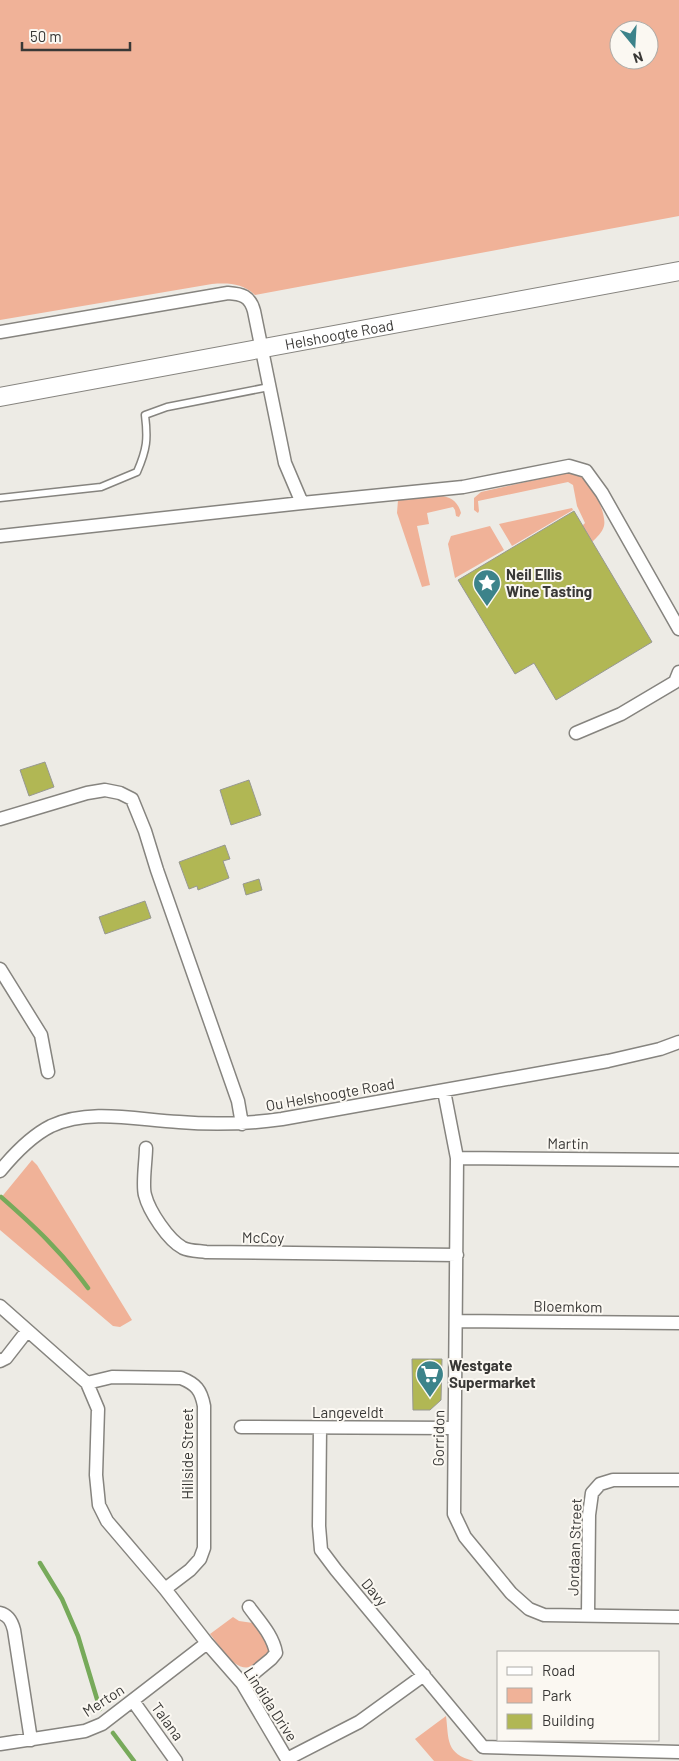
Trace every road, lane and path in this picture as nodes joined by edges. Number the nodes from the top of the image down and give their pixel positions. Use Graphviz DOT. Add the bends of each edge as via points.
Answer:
graph roads {
  1 [pos="679,271"];
  2 [pos="0,332"];
  3 [pos="261,348"];
  4 [pos="270,387"];
  5 [pos="0,396"];
  6 [pos="0,498"];
  7 [pos="302,503"];
  8 [pos="0,536"];
  9 [pos="679,630"];
  10 [pos="679,672"];
  11 [pos="576,733"];
  12 [pos="0,820"];
  13 [pos="0,969"];
  14 [pos="679,1042"];
  15 [pos="48,1072"];
  16 [pos="444,1091"];
  17 [pos="242,1124"];
  18 [pos="146,1148"];
  19 [pos="457,1158"];
  20 [pos="679,1160"];
  21 [pos="0,1171"];
  22 [pos="456,1255"];
  23 [pos="0,1306"];
  24 [pos="456,1321"];
  25 [pos="679,1324"];
  26 [pos="27,1331"];
  27 [pos="0,1362"];
  28 [pos="87,1382"];
  29 [pos="241,1427"];
  30 [pos="320,1428"];
  31 [pos="454,1428"];
  32 [pos="679,1480"];
  33 [pos="165,1589"];
  34 [pos="249,1607"];
  35 [pos="0,1614"];
  36 [pos="588,1615"];
  37 [pos="679,1617"];
  38 [pos="206,1643"];
  39 [pos="424,1675"];
  40 [pos="242,1683"];
  41 [pos="133,1701"];
  42 [pos="31,1740"];
  43 [pos="0,1744"];
  44 [pos="679,1752"];
  45 [pos="288,1760"];
  46 [pos="176,1761"];
  1 -- 3 [label="main road, Helshoogte Road"];
  2 -- 3 [label="street" via="228,293 248,298 252,304"];
  3 -- 4 [label="street"];
  3 -- 5 [label="main road, Helshoogte Road"];
  4 -- 6 [label="lane" via="145,414 145,452 137,472 101,487"];
  4 -- 7 [label="street" via="285,462"];
  7 -- 8 [label="street"];
  7 -- 9 [label="street" via="463,488 569,466 586,471 602,492"];
  10 -- 11 [label="street" via="675,682 622,714"];
  12 -- 17 [label="street" via="105,790 132,799 238,1101"];
  13 -- 15 [label="street" via="41,1035"];
  14 -- 16 [label="street, Ou Helshoogte Road" via="608,1061"];
  16 -- 17 [label="street, Ou Helshoogte Road"];
  16 -- 19 [label="street, Gorridon"];
  17 -- 21 [label="street, Ou Helshoogte Road" via="180,1123 101,1116 78,1119 37,1134"];
  18 -- 22 [label="street, McCoy" via="144,1194 162,1227 174,1242 185,1249 206,1252"];
  19 -- 20 [label="street, Martin"];
  19 -- 22 [label="street, Gorridon"];
  22 -- 24 [label="street, Gorridon"];
  23 -- 26 [label="street"];
  24 -- 25 [label="street, Bloemkom"];
  24 -- 31 [label="street, Gorridon"];
  26 -- 27 [label="street"];
  26 -- 28 [label="street"];
  28 -- 33 [label="street" via="98,1409 96,1475 99,1504 107,1520"];
  28 -- 33 [label="street, Hillside Street" via="112,1376 181,1378 198,1387 202,1394 204,1548 200,1560"];
  29 -- 30 [label="street, Langeveldt"];
  30 -- 31 [label="street, Langeveldt"];
  30 -- 39 [label="street, Davy" via="321,1550"];
  31 -- 36 [label="street, Gorridon" via="454,1514 465,1537 511,1594 529,1608 544,1615"];
  32 -- 36 [label="street, Jordaan Street" via="613,1480 600,1484 592,1494"];
  33 -- 38 [label="street"];
  34 -- 40 [label="street" via="270,1636 276,1653"];
  35 -- 42 [label="street" via="12,1621"];
  36 -- 37 [label="street, Gorridon"];
  38 -- 40 [label="street, Lindida Drive"];
  38 -- 41 [label="street, Merton"];
  39 -- 44 [label="street, Davy" via="483,1747"];
  39 -- 45 [label="street" via="359,1722"];
  40 -- 45 [label="street, Lindida Drive"];
  41 -- 42 [label="street, Merton" via="102,1724 85,1731"];
  41 -- 46 [label="street, Talana"];
  42 -- 43 [label="street, Merton"];
}
